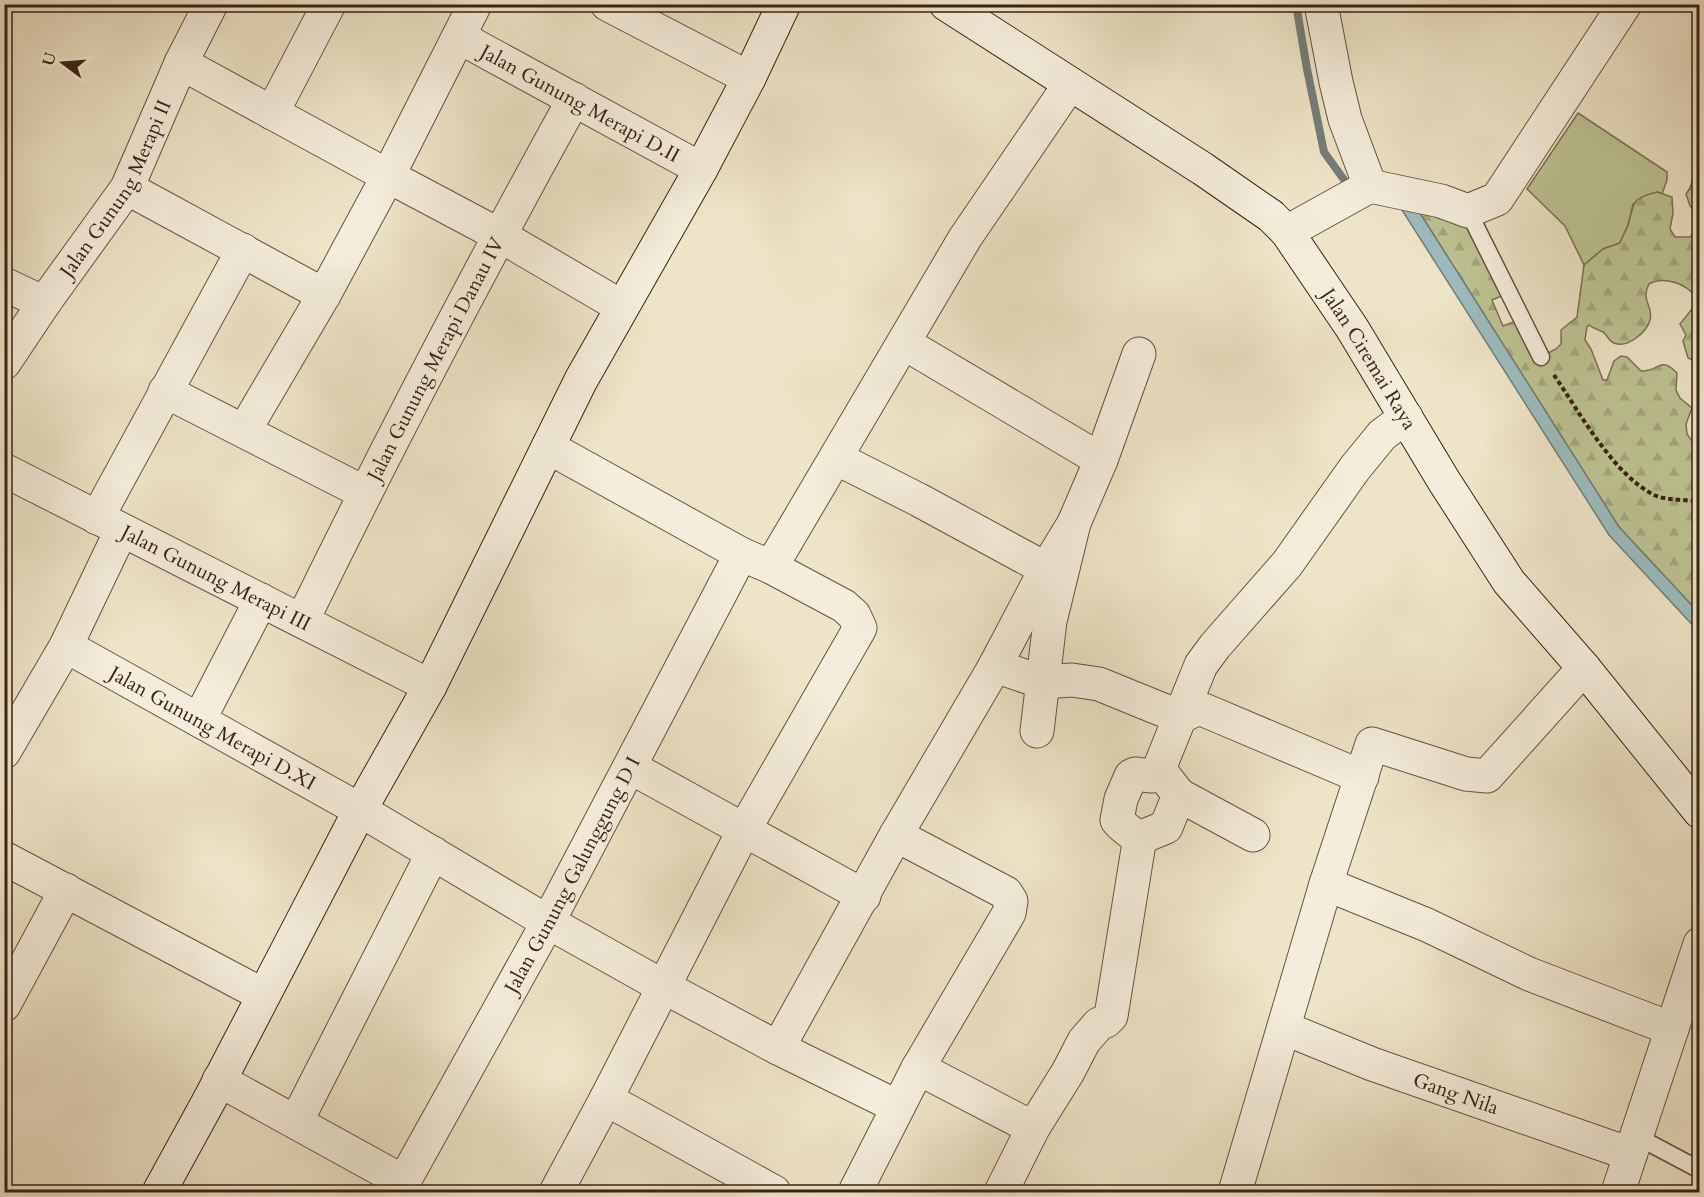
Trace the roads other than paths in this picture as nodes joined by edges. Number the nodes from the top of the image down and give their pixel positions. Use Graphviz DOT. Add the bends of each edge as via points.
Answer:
graph roads {
  1 [pos="211,4"];
  2 [pos="329,4"];
  3 [pos="475,4"];
  4 [pos="607,4"];
  5 [pos="784,4"];
  6 [pos="946,4"];
  7 [pos="1321,4"];
  8 [pos="1625,4"];
  9 [pos="459,37"];
  10 [pos="182,63"];
  11 [pos="749,78"];
  12 [pos="1070,84"];
  13 [pos="574,99"];
  14 [pos="272,113"];
  15 [pos="701,169"];
  16 [pos="388,176"];
  17 [pos="127,188"];
  18 [pos="1356,193"];
  19 [pos="1468,211"];
  20 [pos="1287,232"];
  21 [pos="499,235"];
  22 [pos="243,250"];
  23 [pos="4,284"];
  24 [pos="324,295"];
  25 [pos="44,303"];
  26 [pos="622,307"];
  27 [pos="904,342"];
  28 [pos="1139,354"];
  29 [pos="1541,357"];
  30 [pos="4,363"];
  31 [pos="165,391"];
  32 [pos="1406,417"];
  33 [pos="244,431"];
  34 [pos="548,447"];
  35 [pos="836,458"];
  36 [pos="1101,460"];
  37 [pos="4,470"];
  38 [pos="364,493"];
  39 [pos="1074,523"];
  40 [pos="109,525"];
  41 [pos="741,554"];
  42 [pos="771,567"];
  43 [pos="1046,569"];
  44 [pos="261,600"];
  45 [pos="302,621"];
  46 [pos="66,646"];
  47 [pos="995,666"];
  48 [pos="1584,668"];
  49 [pos="1042,682"];
  50 [pos="430,686"];
  51 [pos="1180,717"];
  52 [pos="199,720"];
  53 [pos="1037,731"];
  54 [pos="4,752"];
  55 [pos="630,767"];
  56 [pos="1159,769"];
  57 [pos="1362,777"];
  58 [pos="1179,795"];
  59 [pos="360,810"];
  60 [pos="1700,812"];
  61 [pos="744,830"];
  62 [pos="896,835"];
  63 [pos="1253,835"];
  64 [pos="1137,838"];
  65 [pos="433,853"];
  66 [pos="4,858"];
  67 [pos="1326,884"];
  68 [pos="66,890"];
  69 [pos="864,896"];
  70 [pos="548,921"];
  71 [pos="1700,944"];
  72 [pos="663,987"];
  73 [pos="263,995"];
  74 [pos="4,1005"];
  75 [pos="1284,1028"];
  76 [pos="1672,1029"];
  77 [pos="778,1048"];
  78 [pos="918,1068"];
  79 [pos="219,1080"];
  80 [pos="606,1099"];
  81 [pos="898,1107"];
  82 [pos="296,1122"];
  83 [pos="1033,1128"];
  84 [pos="1633,1145"];
  85 [pos="1700,1170"];
  86 [pos="401,1187"];
  87 [pos="159,1192"];
  88 [pos="556,1192"];
  89 [pos="774,1192"];
  90 [pos="855,1192"];
  91 [pos="1001,1192"];
  92 [pos="1235,1192"];
  93 [pos="1618,1192"];
  1 -- 10 [label="street, Jalan Gunung Merapi II"];
  2 -- 14 [label="street"];
  3 -- 9 [label="street"];
  4 -- 11 [label="street"];
  5 -- 11 [label="street"];
  6 -- 12 [label="street, Jalan Ciremai Raya"];
  7 -- 18 [label="street"];
  8 -- 19 [label="street" via="1497,199"];
  9 -- 13 [label="street, Jalan Gunung Merapi D.II"];
  9 -- 16 [label="street"];
  10 -- 14 [label="street"];
  10 -- 17 [label="street, Jalan Gunung Merapi II"];
  11 -- 15 [label="street"];
  12 -- 20 [label="street, Jalan Ciremai Raya" via="1213,176 1271,216"];
  12 -- 27 [label="street" via="965,238"];
  13 -- 15 [label="street, Jalan Gunung Merapi D.II"];
  13 -- 21 [label="street, Jalan Gunung Merapi Danau IV"];
  14 -- 16 [label="street"];
  15 -- 26 [label="street"];
  16 -- 21 [label="street"];
  16 -- 24 [label="street"];
  17 -- 22 [label="street"];
  17 -- 25 [label="street, Jalan Gunung Merapi II"];
  18 -- 19 [label="street" via="1441,201"];
  18 -- 20 [label="street"];
  19 -- 29 [label="lane"];
  20 -- 32 [label="street, Jalan Ciremai Raya"];
  21 -- 26 [label="street"];
  21 -- 38 [label="street, Jalan Gunung Merapi Danau IV"];
  22 -- 24 [label="street"];
  22 -- 31 [label="street"];
  23 -- 25 [label="street"];
  24 -- 33 [label="street"];
  25 -- 30 [label="street, Jalan Gunung Merapi II"];
  26 -- 34 [label="street"];
  27 -- 35 [label="street"];
  27 -- 36 [label="street"];
  28 -- 36 [label="street"];
  31 -- 33 [label="street"];
  31 -- 40 [label="street"];
  32 -- 48 [label="street, Jalan Ciremai Raya" via="1509,582"];
  32 -- 51 [label="street" via="1382,435 1287,564 1215,646 1201,665"];
  33 -- 38 [label="street"];
  34 -- 41 [label="street"];
  34 -- 50 [label="street"];
  35 -- 42 [label="street"];
  35 -- 43 [label="street"];
  36 -- 39 [label="street"];
  37 -- 40 [label="street, Jalan Gunung Merapi III"];
  38 -- 45 [label="street, Jalan Gunung Merapi Danau IV"];
  39 -- 43 [label="street"];
  39 -- 49 [label="street" via="1050,621"];
  40 -- 44 [label="street, Jalan Gunung Merapi III"];
  40 -- 46 [label="street"];
  41 -- 42 [label="street"];
  41 -- 55 [label="street, Jalan Gunung Galunggung D I"];
  42 -- 61 [label="street" via="844,606 860,628"];
  43 -- 47 [label="street"];
  44 -- 45 [label="street, Jalan Gunung Merapi III"];
  44 -- 52 [label="street"];
  45 -- 50 [label="street, Jalan Gunung Merapi III"];
  46 -- 52 [label="street, Jalan Gunung Merapi D.XI"];
  46 -- 54 [label="street"];
  47 -- 49 [label="street"];
  47 -- 62 [label="street"];
  48 -- 57 [label="street" via="1487,776 1466,774 1372,744"];
  48 -- 60 [label="street, Jalan Ciremai Raya"];
  49 -- 51 [label="street" via="1072,680 1099,684"];
  49 -- 53 [label="street"];
  50 -- 59 [label="street"];
  51 -- 56 [label="street"];
  51 -- 57 [label="street" via="1204,710"];
  52 -- 59 [label="street, Jalan Gunung Merapi D.XI"];
  55 -- 61 [label="street"];
  55 -- 70 [label="street, Jalan Gunung Galunggung D I"];
  56 -- 58 [label="street"];
  56 -- 64 [label="street" via="1152,776 1131,776 1122,799 1117,820"];
  57 -- 67 [label="street"];
  58 -- 63 [label="street"];
  58 -- 64 [label="street" via="1166,827"];
  59 -- 65 [label="street, Jalan Gunung Merapi D.XI"];
  59 -- 73 [label="street"];
  61 -- 69 [label="street"];
  61 -- 72 [label="street"];
  62 -- 69 [label="street"];
  62 -- 78 [label="street" via="1006,894 1011,901 1009,913"];
  64 -- 83 [label="street" via="1111,1016 1084,1041"];
  65 -- 70 [label="street, Jalan Gunung Merapi D.XI"];
  65 -- 82 [label="street"];
  66 -- 68 [label="street"];
  67 -- 75 [label="street"];
  67 -- 76 [label="street" via="1529,974"];
  68 -- 73 [label="street"];
  68 -- 74 [label="street"];
  69 -- 77 [label="street"];
  70 -- 72 [label="street, Jalan Gunung Merapi D.XI"];
  70 -- 86 [label="street, Jalan Gunung Galunggung D I"];
  71 -- 76 [label="street"];
  72 -- 77 [label="street, Jalan Gunung Merapi D.XI"];
  72 -- 80 [label="street"];
  73 -- 79 [label="street"];
  75 -- 84 [label="street, Gang Nila" via="1372,1064"];
  75 -- 92 [label="street"];
  76 -- 84 [label="street"];
  77 -- 81 [label="street, Jalan Gunung Merapi D.XI"];
  78 -- 81 [label="street"];
  78 -- 83 [label="street"];
  79 -- 82 [label="street"];
  79 -- 87 [label="street"];
  80 -- 88 [label="street"];
  80 -- 89 [label="street"];
  81 -- 90 [label="street"];
  82 -- 86 [label="street"];
  83 -- 91 [label="street"];
  84 -- 85 [label="lane"];
  84 -- 93 [label="street"];
}
